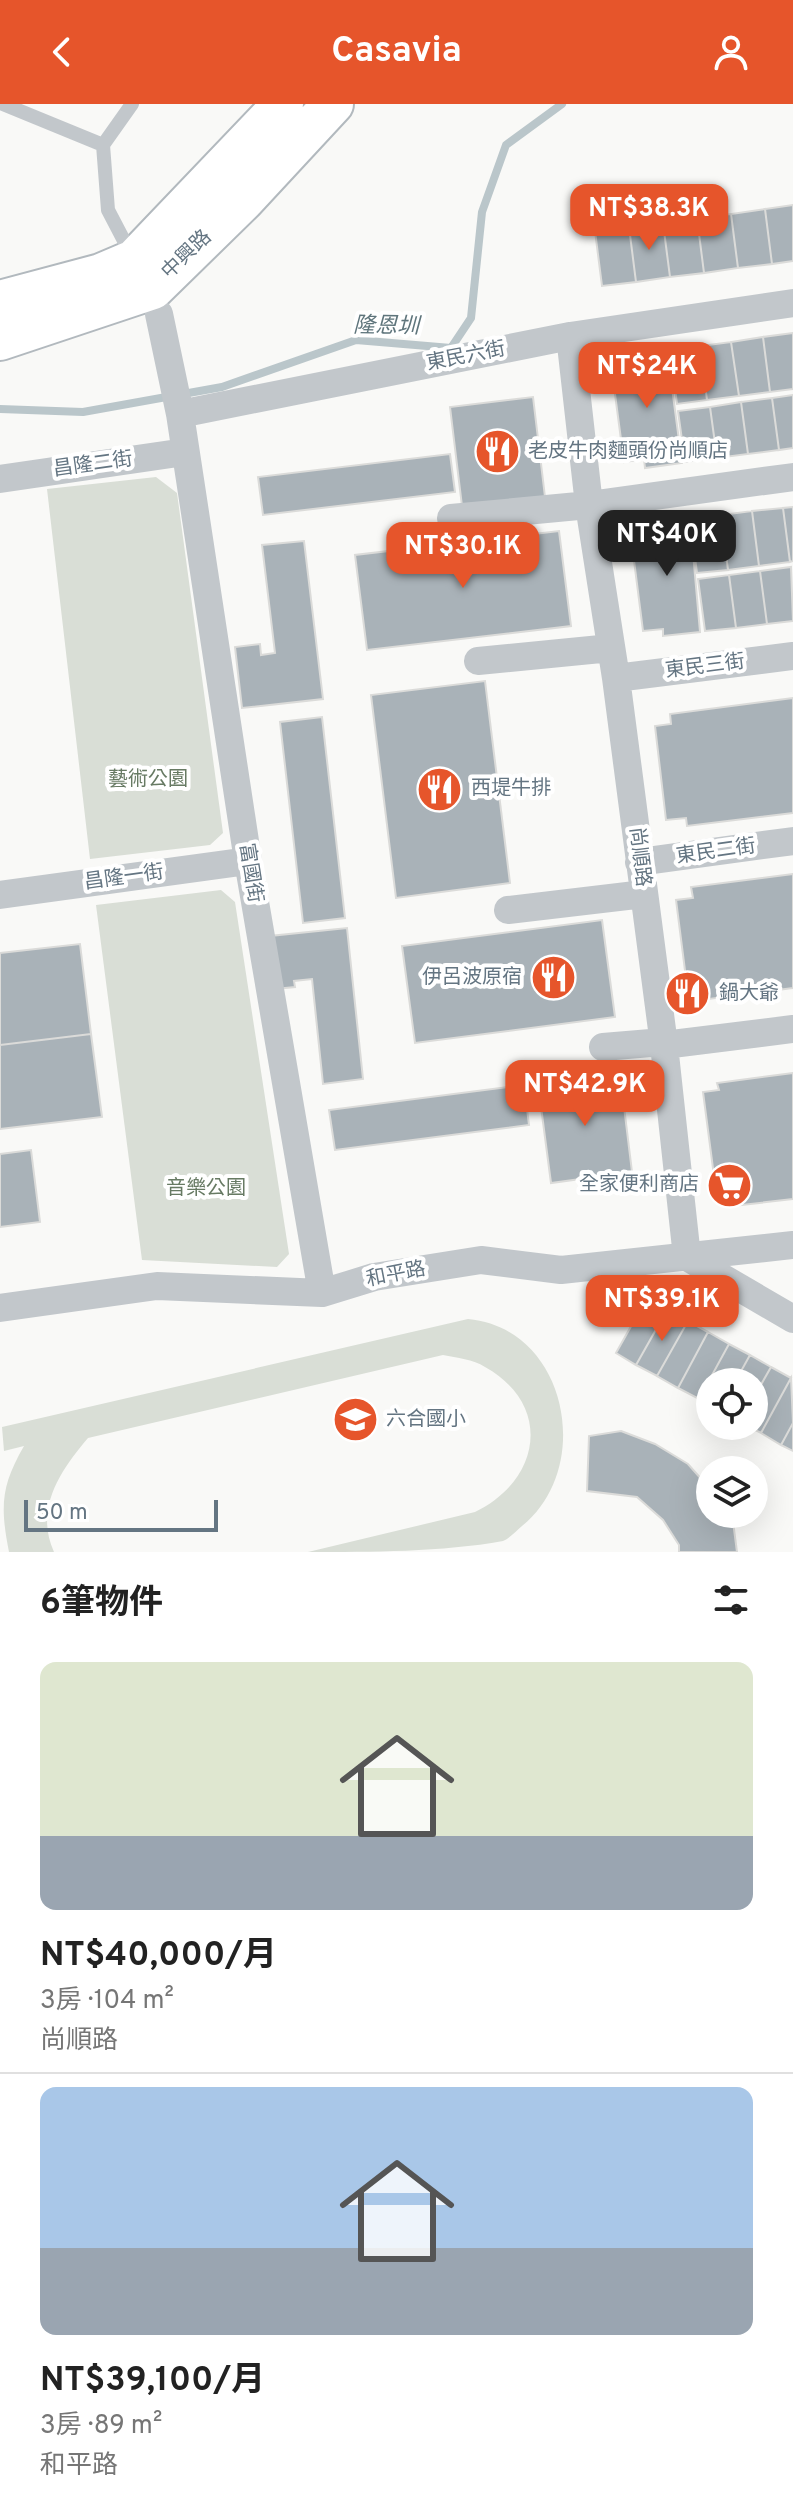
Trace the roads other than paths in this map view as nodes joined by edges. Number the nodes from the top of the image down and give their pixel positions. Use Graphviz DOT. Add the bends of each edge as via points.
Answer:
graph roads {
  1 [pos="3,104"];
  2 [pos="132,104"];
  3 [pos="283,104"];
  4 [pos="333,104"];
  5 [pos="103,145"];
  6 [pos="146,282"];
  7 [pos="0,301"];
  8 [pos="793,303"];
  9 [pos="570,336"];
  10 [pos="0,340"];
  11 [pos="179,410"];
  12 [pos="185,452"];
  13 [pos="793,477"];
  14 [pos="0,479"];
  15 [pos="589,505"];
  16 [pos="451,518"];
  17 [pos="611,648"];
  18 [pos="793,656"];
  19 [pos="478,661"];
  20 [pos="616,678"];
  21 [pos="793,841"];
  22 [pos="248,861"];
  23 [pos="639,862"];
  24 [pos="644,894"];
  25 [pos="0,895"];
  26 [pos="508,910"];
  27 [pos="793,1029"];
  28 [pos="664,1044"];
  29 [pos="603,1047"];
  30 [pos="793,1245"];
  31 [pos="687,1257"];
  32 [pos="322,1293"];
  33 [pos="0,1308"];
  34 [pos="793,1319"];
  1 -- 5 [label="lane"];
  2 -- 5 [label="lane"];
  3 -- 6 [label="street, 中興路"];
  4 -- 6 [label="street, 中興路" via="244,200"];
  5 -- 6 [label="lane" via="108,210"];
  6 -- 7 [label="street, 中興路" via="101,274"];
  6 -- 10 [label="street, 中興路"];
  6 -- 11 [label="street"];
  8 -- 9 [label="street, 東民六街"];
  9 -- 11 [label="street, 東民六街"];
  9 -- 15 [label="street, 尚順路"];
  11 -- 12 [label="street"];
  12 -- 14 [label="street, 昌隆二街"];
  12 -- 22 [label="street, 富國街"];
  13 -- 15 [label="street"];
  15 -- 16 [label="street"];
  15 -- 17 [label="street, 尚順路"];
  17 -- 19 [label="street"];
  17 -- 20 [label="street, 尚順路"];
  18 -- 20 [label="street, 東民三街"];
  20 -- 23 [label="street, 尚順路"];
  21 -- 23 [label="street, 東民二街"];
  22 -- 25 [label="street, 昌隆一街"];
  22 -- 32 [label="street, 富國街"];
  23 -- 24 [label="street, 尚順路"];
  24 -- 26 [label="street"];
  24 -- 28 [label="street, 尚順路"];
  27 -- 28 [label="street"];
  28 -- 29 [label="street"];
  28 -- 31 [label="street, 尚順路"];
  30 -- 31 [label="street, 和平路"];
  31 -- 32 [label="street, 和平路" via="561,1270 481,1260 374,1277"];
  31 -- 34 [label="street"];
  32 -- 33 [label="street, 和平路" via="157,1286"];
}
